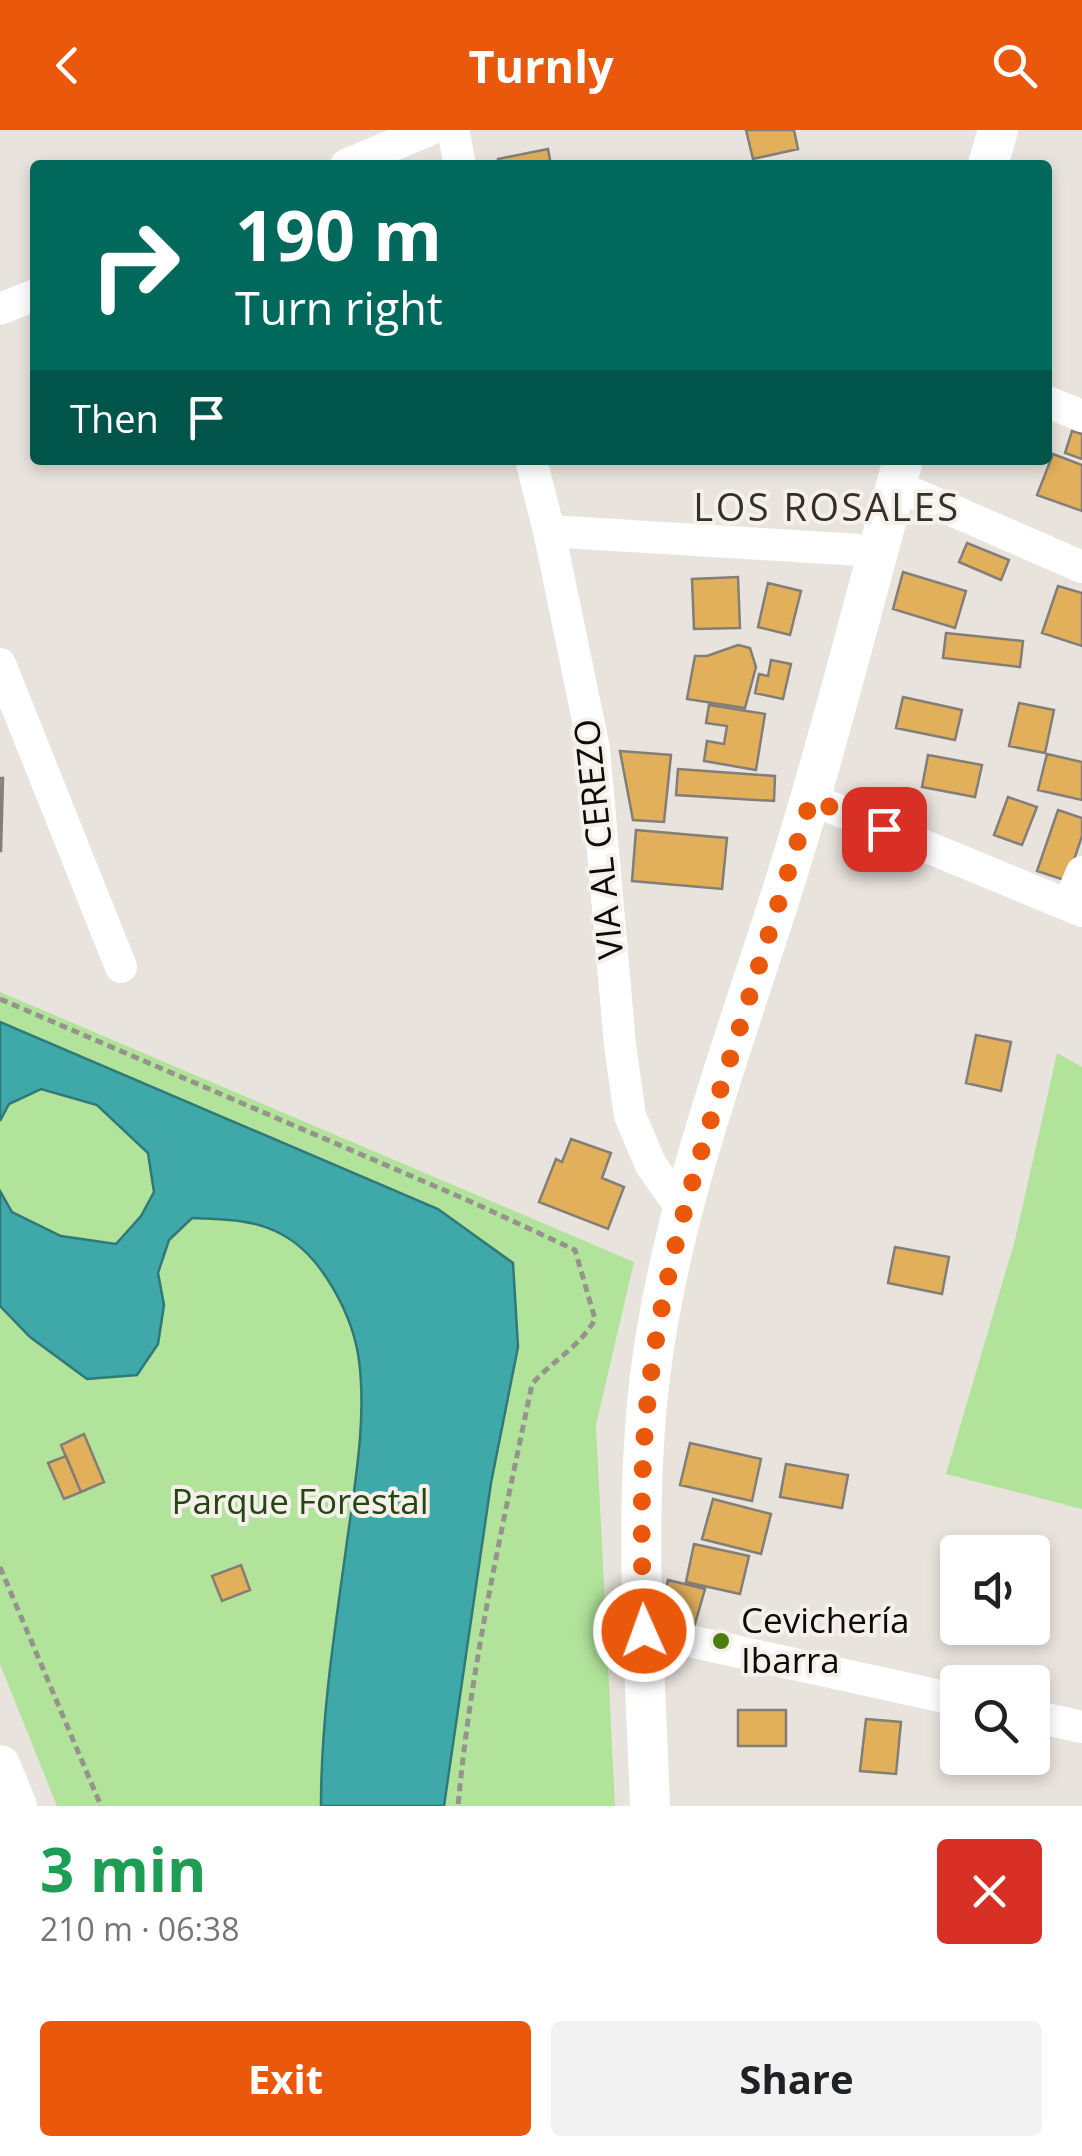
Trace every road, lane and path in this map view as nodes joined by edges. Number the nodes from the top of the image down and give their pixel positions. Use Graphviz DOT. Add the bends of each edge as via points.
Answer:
graph roads {
  1 [pos="430,130"];
  2 [pos="453,130"];
  3 [pos="998,130"];
  4 [pos="358,160"];
  5 [pos="459,160"];
  6 [pos="989,160"];
  7 [pos="30,297"];
  8 [pos="0,309"];
  9 [pos="1052,404"];
  10 [pos="1082,416"];
  11 [pos="532,465"];
  12 [pos="899,473"];
  13 [pos="550,531"];
  14 [pos="876,551"];
  15 [pos="1082,567"];
  16 [pos="0,664"];
  17 [pos="811,799"];
  18 [pos="1082,872"];
  19 [pos="1075,908"];
  20 [pos="120,967"];
  21 [pos="0,999"];
  22 [pos="682,1209"];
  23 [pos="0,1567"];
  24 [pos="644,1631"];
  25 [pos="940,1696"];
  26 [pos="1050,1720"];
  27 [pos="1082,1727"];
  28 [pos="0,1765"];
  29 [pos="17,1806"];
  30 [pos="101,1806"];
  31 [pos="458,1806"];
  32 [pos="650,1806"];
  1 -- 4 [label="street"];
  2 -- 5 [label="street"];
  3 -- 6 [label="main road"];
  7 -- 8 [label="street"];
  9 -- 10 [label="street"];
  11 -- 13 [label="street, VIA AL CEREZO"];
  12 -- 14 [label="main road"];
  12 -- 15 [label="street"];
  13 -- 14 [label="street"];
  13 -- 22 [label="street, VIA AL CEREZO" via="594,749 630,1116 651,1165"];
  14 -- 17 [label="main road"];
  16 -- 20 [label="street"];
  17 -- 19 [label="street"];
  17 -- 22 [label="main road"];
  18 -- 19 [label="street"];
  21 -- 31 [label="path" via="575,1250 596,1319 586,1337 532,1384 492,1575"];
  22 -- 24 [label="main road" via="644,1444"];
  23 -- 30 [label="path"];
  24 -- 25 [label="street"];
  24 -- 32 [label="main road"];
  26 -- 27 [label="street"];
  28 -- 29 [label="main road"];
}
